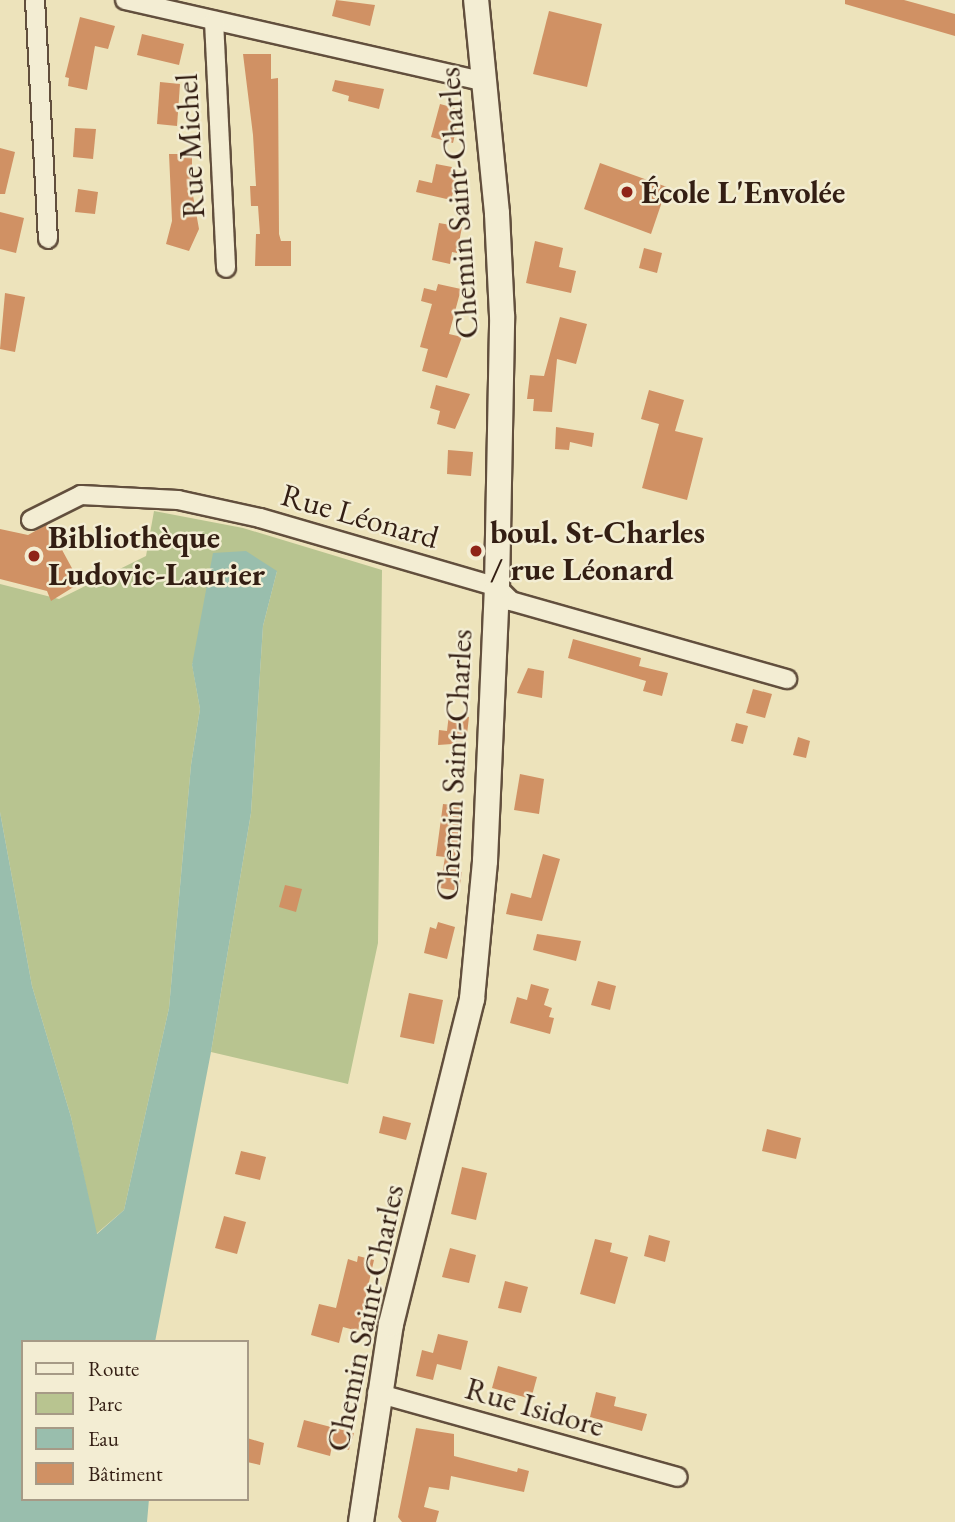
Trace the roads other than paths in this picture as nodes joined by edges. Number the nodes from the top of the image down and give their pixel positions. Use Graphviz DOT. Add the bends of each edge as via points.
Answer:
graph roads {
  1 [pos="35,0"];
  2 [pos="125,0"];
  3 [pos="475,0"];
  4 [pos="214,20"];
  5 [pos="486,82"];
  6 [pos="48,239"];
  7 [pos="226,268"];
  8 [pos="31,520"];
  9 [pos="497,587"];
  10 [pos="787,679"];
  11 [pos="377,1393"];
  12 [pos="677,1477"];
  13 [pos="361,1522"];
  1 -- 6 [label="street"];
  2 -- 4 [label="street"];
  3 -- 5 [label="main road, Chemin Saint-Charles"];
  4 -- 5 [label="street"];
  4 -- 7 [label="street, Rue Michel"];
  5 -- 9 [label="main road, Chemin Saint-Charles" via="502,316"];
  8 -- 9 [label="street, Rue Léonard" via="81,495 178,500 260,518"];
  9 -- 10 [label="street, Rue Léonard" via="511,601"];
  9 -- 11 [label="main road, Chemin Saint-Charles" via="485,861 472,999"];
  11 -- 12 [label="street, Rue Isidore"];
  11 -- 13 [label="main road, Chemin Saint-Charles"];
}
